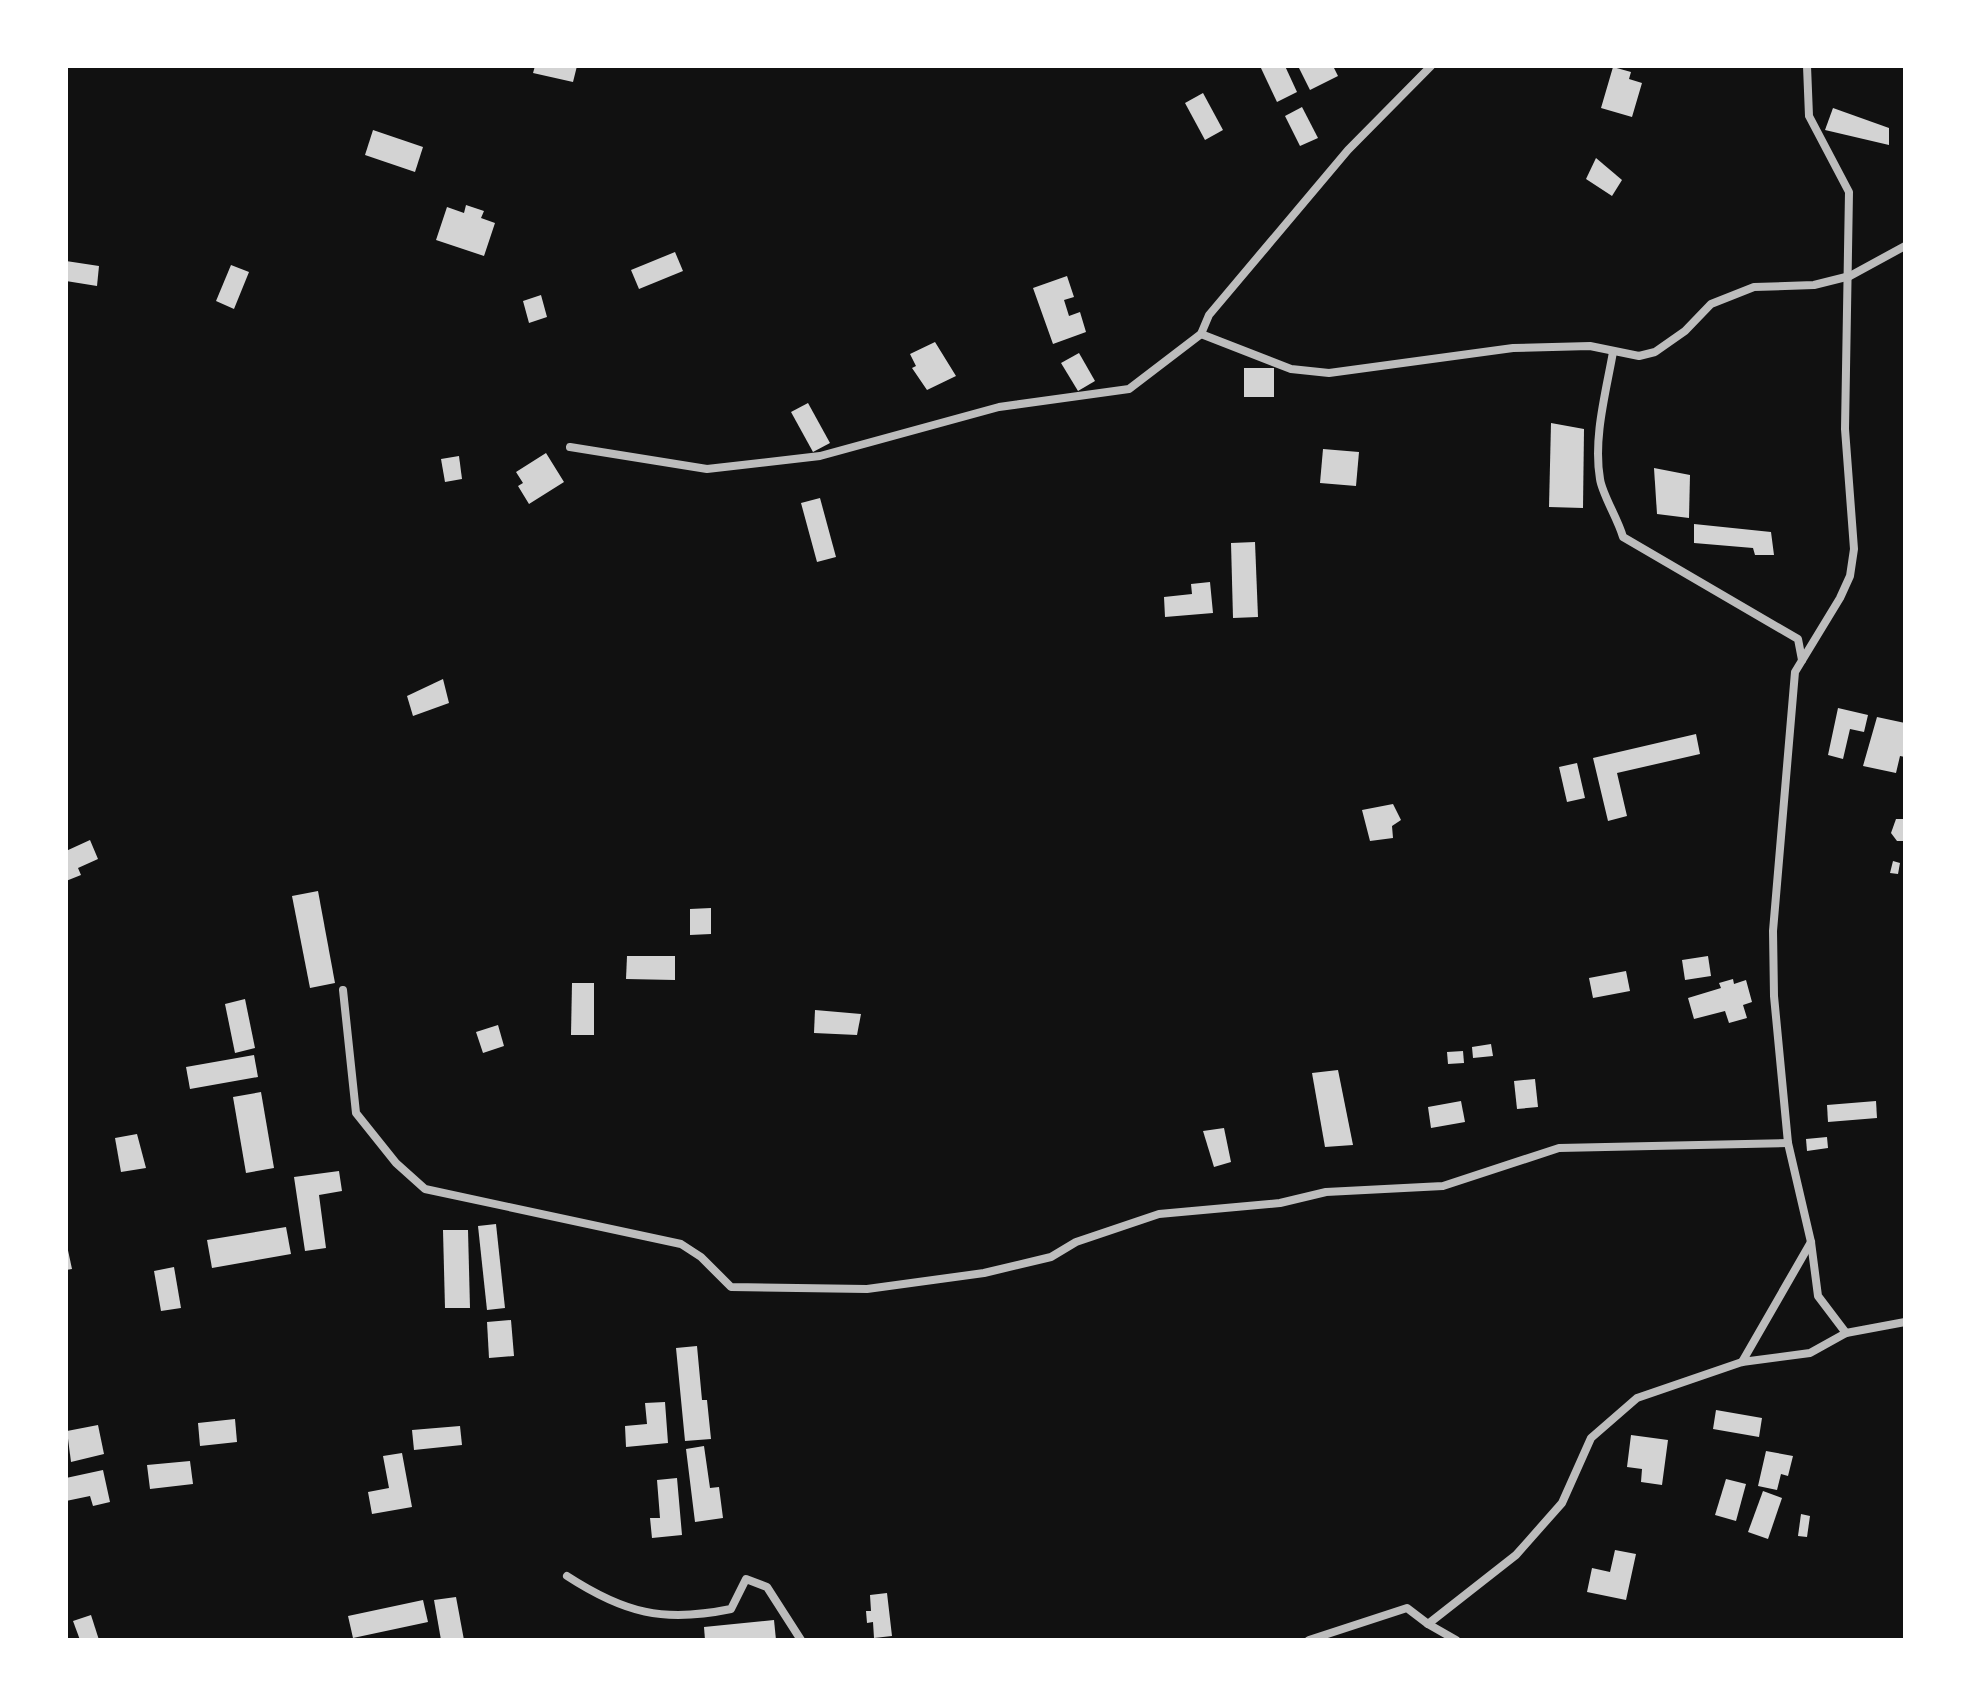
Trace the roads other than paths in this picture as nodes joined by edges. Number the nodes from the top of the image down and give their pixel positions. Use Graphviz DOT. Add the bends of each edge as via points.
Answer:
graph roads {
  1 [pos="1431,66"];
  2 [pos="1807,66"];
  3 [pos="1905,246"];
  4 [pos="1850,276"];
  5 [pos="1201,334"];
  6 [pos="1613,352"];
  7 [pos="570,447"];
  8 [pos="1802,660"];
  9 [pos="343,990"];
  10 [pos="1788,1143"];
  11 [pos="1811,1242"];
  12 [pos="1905,1322"];
  13 [pos="1846,1333"];
  14 [pos="1742,1362"];
  15 [pos="567,1576"];
  16 [pos="1428,1624"];
  17 [pos="801,1640"];
  18 [pos="1309,1640"];
  19 [pos="1456,1640"];
  1 -- 5 [label="street" via="1348,150 1209,315"];
  2 -- 4 [label="street" via="1809,116 1849,192"];
  3 -- 4 [label="street"];
  4 -- 6 [label="street" via="1814,285 1754,287 1711,304 1655,352"];
  4 -- 8 [label="street" via="1845,429 1854,549 1840,598"];
  5 -- 6 [label="street" via="1291,369 1329,373 1513,348 1590,346"];
  5 -- 7 [label="street" via="1129,389 999,407 820,456 707,469"];
  6 -- 8 [label="street" via="1599,449 1600,481 1623,537 1798,639"];
  8 -- 10 [label="street" via="1795,672 1773,931"];
  9 -- 10 [label="street" via="356,1113 425,1189 670,1240 701,1257 731,1287 867,1289 984,1273 1051,1257 1076,1242 1159,1214 1280,1203 1326,1192 1443,1186 1559,1148"];
  10 -- 11 [label="street"];
  11 -- 13 [label="street" via="1818,1296"];
  11 -- 14 [label="street"];
  12 -- 13 [label="street"];
  13 -- 14 [label="street" via="1810,1353"];
  14 -- 16 [label="street" via="1637,1398 1591,1438 1562,1503 1516,1555"];
  15 -- 17 [label="street" via="607,1602 656,1615 731,1609 746,1579 767,1587"];
  16 -- 18 [label="street" via="1407,1608"];
  16 -- 19 [label="street"];
}
